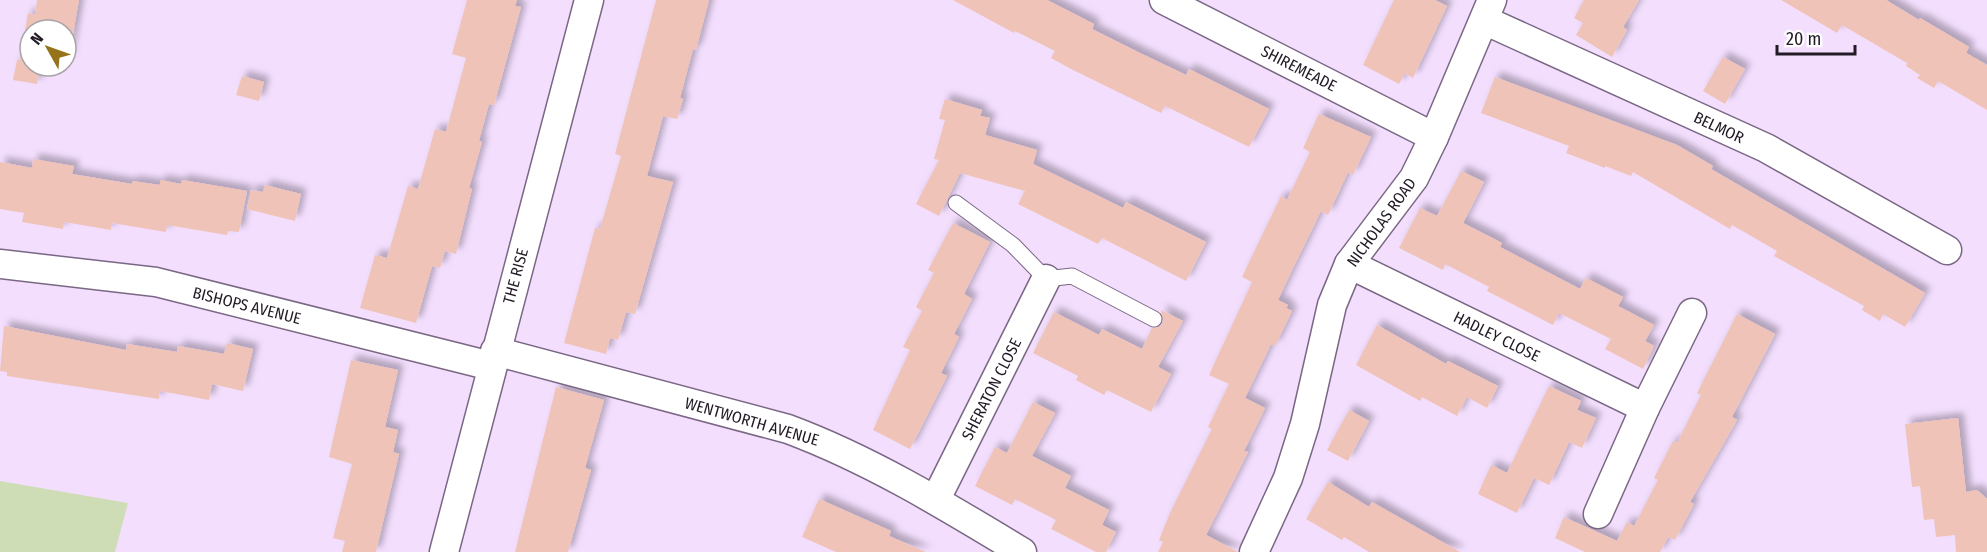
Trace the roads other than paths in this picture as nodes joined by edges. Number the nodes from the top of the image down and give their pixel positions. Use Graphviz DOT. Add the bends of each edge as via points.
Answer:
graph roads {
  1 [pos="588,0"];
  2 [pos="1164,0"];
  3 [pos="1488,10"];
  4 [pos="1434,137"];
  5 [pos="956,203"];
  6 [pos="1947,250"];
  7 [pos="0,264"];
  8 [pos="1349,264"];
  9 [pos="1046,279"];
  10 [pos="1692,313"];
  11 [pos="1154,319"];
  12 [pos="493,358"];
  13 [pos="1645,408"];
  14 [pos="936,499"];
  15 [pos="1598,514"];
  16 [pos="1259,550"];
  17 [pos="444,552"];
  18 [pos="1022,552"];
  1 -- 12 [label="street, THE RISE"];
  2 -- 4 [label="street, SHIREMEADE"];
  3 -- 4 [label="street, NICHOLAS ROAD"];
  3 -- 6 [label="street, BELMOR" via="1766,148"];
  4 -- 8 [label="street, NICHOLAS ROAD" via="1414,178"];
  5 -- 9 [label="lane" via="1012,245"];
  7 -- 12 [label="street, BISHOPS AVENUE" via="156,282"];
  8 -- 13 [label="street, HADLEY CLOSE"];
  8 -- 16 [label="street, NICHOLAS ROAD" via="1332,305 1305,424"];
  9 -- 11 [label="lane" via="1072,276"];
  9 -- 14 [label="street, SHERATON CLOSE"];
  10 -- 13 [label="street"];
  12 -- 14 [label="street, WENTWORTH AVENUE" via="788,429 866,462"];
  12 -- 17 [label="street, THE RISE"];
  13 -- 15 [label="street"];
  14 -- 18 [label="street, WENTWORTH AVENUE"];
}
